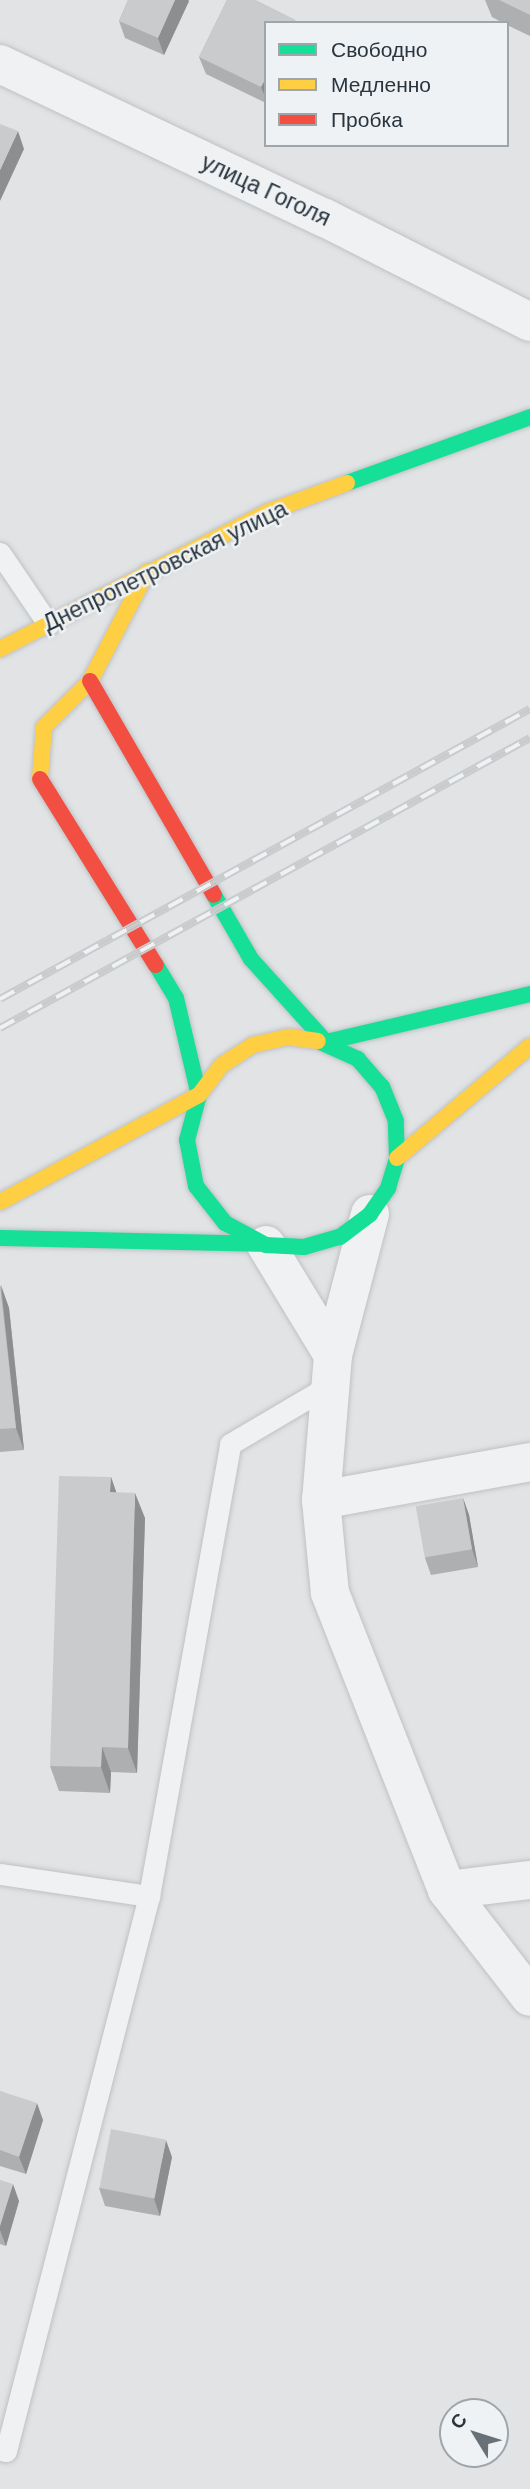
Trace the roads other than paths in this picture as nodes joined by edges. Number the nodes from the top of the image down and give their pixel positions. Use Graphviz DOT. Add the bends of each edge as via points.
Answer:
graph roads {
  1 [pos="0,64"];
  2 [pos="530,322"];
  3 [pos="530,417"];
  4 [pos="0,553"];
  5 [pos="147,572"];
  6 [pos="48,624"];
  7 [pos="0,649"];
  8 [pos="90,681"];
  9 [pos="530,994"];
  10 [pos="326,1042"];
  11 [pos="530,1046"];
  12 [pos="199,1095"];
  13 [pos="397,1158"];
  14 [pos="0,1202"];
  15 [pos="370,1214"];
  16 [pos="0,1238"];
  17 [pos="266,1245"];
  18 [pos="331,1370"];
  19 [pos="530,1462"];
  20 [pos="321,1500"];
  21 [pos="0,1874"];
  22 [pos="530,1880"];
  23 [pos="447,1890"];
  24 [pos="149,1896"];
  25 [pos="530,1997"];
  26 [pos="0,2450"];
  1 -- 2 [label="street, улица Гоголя" via="325,218"];
  3 -- 5 [label="main road, Днепропетровская улица" via="270,511"];
  4 -- 6 [label="lane"];
  5 -- 6 [label="main road, Днепропетровская улица"];
  5 -- 8 [label="main road"];
  6 -- 7 [label="main road, Днепропетровская улица"];
  8 -- 10 [label="main road" via="251,959"];
  8 -- 12 [label="main road" via="44,727 39,778 176,998"];
  9 -- 10 [label="main road"];
  10 -- 12 [label="main road" via="289,1037 253,1045 222,1065"];
  10 -- 13 [label="main road" via="358,1059 382,1087 396,1121"];
  11 -- 13 [label="main road"];
  12 -- 14 [label="main road"];
  12 -- 17 [label="main road" via="187,1140 197,1186 225,1223"];
  13 -- 15 [label="main road" via="388,1188"];
  15 -- 17 [label="main road" via="340,1237 304,1247"];
  15 -- 18 [label="street"];
  16 -- 17 [label="main road"];
  17 -- 18 [label="street"];
  18 -- 20 [label="street"];
  18 -- 24 [label="lane" via="230,1444"];
  19 -- 20 [label="street"];
  20 -- 23 [label="street" via="330,1593"];
  21 -- 24 [label="lane"];
  22 -- 23 [label="street"];
  23 -- 25 [label="street"];
  24 -- 26 [label="lane" via="6,2451"];
}
